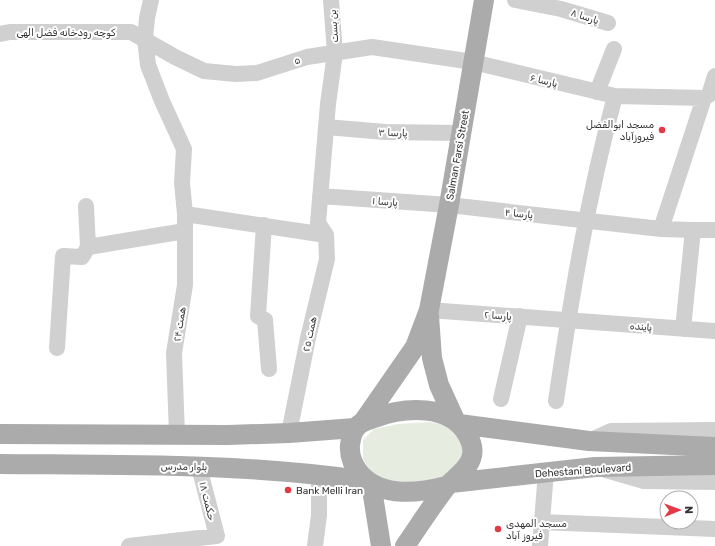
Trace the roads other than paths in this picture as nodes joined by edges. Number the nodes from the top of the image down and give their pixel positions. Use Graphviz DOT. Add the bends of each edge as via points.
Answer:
graph roads {
  1 [pos="151,0"];
  2 [pos="331,0"];
  3 [pos="484,0"];
  4 [pos="515,0"];
  5 [pos="608,23"];
  6 [pos="0,34"];
  7 [pos="138,35"];
  8 [pos="614,49"];
  9 [pos="335,53"];
  10 [pos="473,62"];
  11 [pos="715,76"];
  12 [pos="597,92"];
  13 [pos="615,96"];
  14 [pos="709,97"];
  15 [pos="326,127"];
  16 [pos="461,133"];
  17 [pos="320,196"];
  18 [pos="449,205"];
  19 [pos="86,206"];
  20 [pos="185,214"];
  21 [pos="588,220"];
  22 [pos="264,225"];
  23 [pos="662,229"];
  24 [pos="693,230"];
  25 [pos="715,230"];
  26 [pos="185,231"];
  27 [pos="326,235"];
  28 [pos="88,247"];
  29 [pos="429,310"];
  30 [pos="520,316"];
  31 [pos="568,320"];
  32 [pos="683,329"];
  33 [pos="715,331"];
  34 [pos="58,348"];
  35 [pos="269,370"];
  36 [pos="501,399"];
  37 [pos="556,401"];
  38 [pos="457,422"];
  39 [pos="359,425"];
  40 [pos="715,430"];
  41 [pos="290,433"];
  42 [pos="0,434"];
  43 [pos="177,435"];
  44 [pos="589,441"];
  45 [pos="715,446"];
  46 [pos="0,464"];
  47 [pos="715,465"];
  48 [pos="199,466"];
  49 [pos="595,467"];
  50 [pos="546,472"];
  51 [pos="320,474"];
  52 [pos="369,482"];
  53 [pos="715,482"];
  54 [pos="449,484"];
  55 [pos="541,522"];
  56 [pos="715,529"];
  57 [pos="200,542"];
  58 [pos="129,546"];
  59 [pos="315,546"];
  60 [pos="381,546"];
  61 [pos="405,546"];
  62 [pos="540,546"];
  1 -- 7 [label="street, همت ۲۴" via="147,18"];
  2 -- 9 [label="street, بن بست"];
  3 -- 10 [label="main road, Salman Farsi Street"];
  4 -- 5 [label="street, پارسا ۸" via="562,8"];
  6 -- 7 [label="street, کوچه رودخانه فضل الهی" via="10,32"];
  7 -- 9 [label="street, ۵" via="204,71 236,74 257,73 307,57"];
  7 -- 20 [label="street, همت ۲۴" via="162,101 184,149 182,183"];
  8 -- 12 [label="street"];
  9 -- 10 [label="street, ۵" via="372,47"];
  9 -- 15 [label="street, بن بست"];
  10 -- 12 [label="street, پارسا ۶"];
  10 -- 16 [label="main road, Salman Farsi Street"];
  11 -- 14 [label="street"];
  12 -- 13 [label="street, پارسا ۶"];
  13 -- 14 [label="street, پارسا ۶"];
  13 -- 21 [label="street" via="600,152"];
  14 -- 23 [label="street"];
  15 -- 16 [label="street, پارسا ۳" via="385,132"];
  15 -- 17 [label="street, بن بست"];
  16 -- 18 [label="main road, Salman Farsi Street"];
  17 -- 18 [label="street, پارسا ۱"];
  17 -- 27 [label="street, بن بست" via="318,223"];
  18 -- 21 [label="street, پارسا ۴"];
  18 -- 29 [label="main road, Salman Farsi Street"];
  19 -- 28 [label="street"];
  20 -- 22 [label="street"];
  20 -- 26 [label="street, همت ۲۴"];
  21 -- 23 [label="street, پارسا ۴"];
  21 -- 31 [label="street"];
  22 -- 27 [label="street"];
  22 -- 35 [label="street" via="258,316 265,320"];
  23 -- 24 [label="street, پارسا ۴"];
  24 -- 25 [label="street, پارسا ۴"];
  24 -- 32 [label="street"];
  26 -- 28 [label="street"];
  26 -- 43 [label="street, همت ۲۴" via="185,284 174,353"];
  27 -- 41 [label="street, همت ۲۵" via="327,259 311,323"];
  28 -- 34 [label="street" via="82,257 64,256"];
  29 -- 30 [label="street, پارسا ۲"];
  29 -- 38 [label="main road, Salman Farsi Street" via="432,358 439,384"];
  29 -- 39 [label="main road, Salman Farsi Street" via="415,347"];
  30 -- 31 [label="street, پارسا ۲"];
  30 -- 36 [label="street"];
  31 -- 32 [label="street, پاینده"];
  31 -- 37 [label="street"];
  32 -- 33 [label="street, پاینده"];
  38 -- 39 [label="main road" via="439,413 416,410 382,415"];
  38 -- 44 [label="main road"];
  38 -- 54 [label="main road" via="471,442 471,459"];
  39 -- 41 [label="main road"];
  39 -- 52 [label="main road" via="351,439 350,453 355,468"];
  40 -- 44 [label="street" via="611,431"];
  41 -- 43 [label="main road"];
  42 -- 43 [label="main road"];
  44 -- 45 [label="main road"];
  46 -- 48 [label="main road, بلوار مدرس"];
  47 -- 49 [label="main road, Dehestani Boulevard"];
  48 -- 51 [label="main road, بلوار مدرس"];
  48 -- 57 [label="street, حکمت ۱۸" via="217,536"];
  49 -- 50 [label="main road, Dehestani Boulevard"];
  49 -- 53 [label="street" via="644,481"];
  50 -- 54 [label="main road, Dehestani Boulevard"];
  50 -- 55 [label="street"];
  51 -- 52 [label="main road, بلوار مدرس"];
  51 -- 59 [label="street"];
  52 -- 54 [label="main road" via="390,490 405,492 419,492"];
  52 -- 60 [label="main road"];
  54 -- 61 [label="main road"];
  55 -- 56 [label="street"];
  55 -- 62 [label="street"];
  57 -- 58 [label="street"];
}
